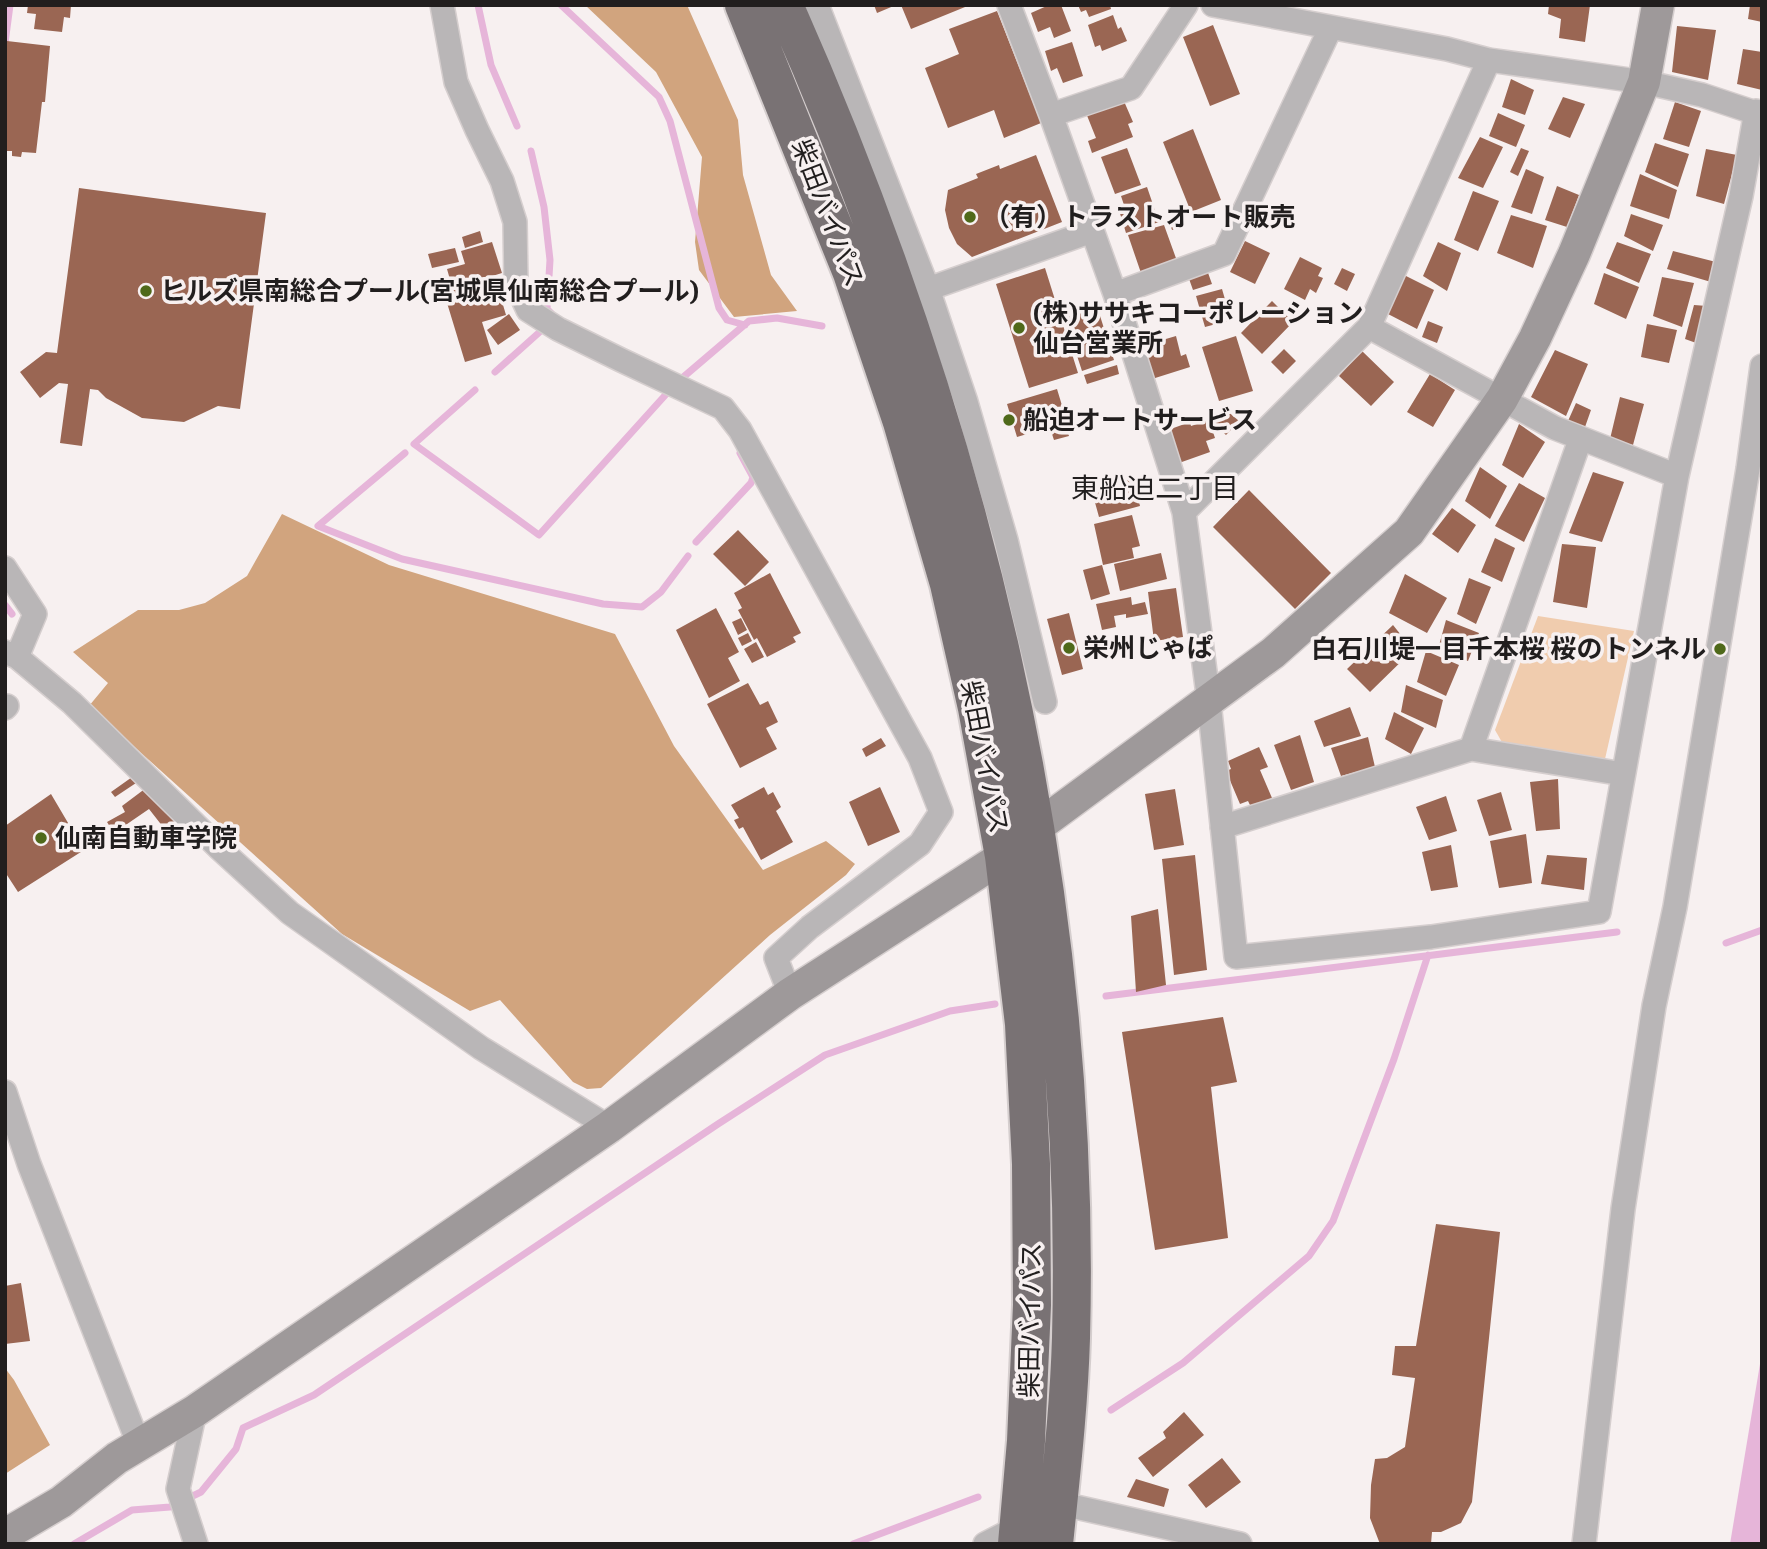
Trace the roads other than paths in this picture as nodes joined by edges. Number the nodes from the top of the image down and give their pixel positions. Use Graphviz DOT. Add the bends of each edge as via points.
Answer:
graph roads {
  1 [pos="442,5"];
  2 [pos="744,5"];
  3 [pos="784,5"];
  4 [pos="817,5"];
  5 [pos="1009,5"];
  6 [pos="1186,5"];
  7 [pos="1213,5"];
  8 [pos="1658,5"];
  9 [pos="1330,29"];
  10 [pos="1489,60"];
  11 [pos="1644,82"];
  12 [pos="1759,113"];
  13 [pos="1051,115"];
  14 [pos="1092,231"];
  15 [pos="928,289"];
  16 [pos="1115,294"];
  17 [pos="1368,327"];
  18 [pos="1762,366"];
  19 [pos="1502,399"];
  20 [pos="1580,440"];
  21 [pos="1677,476"];
  22 [pos="1185,512"];
  23 [pos="992,549"];
  24 [pos="5,568"];
  25 [pos="11,655"];
  26 [pos="1045,702"];
  27 [pos="1209,702"];
  28 [pos="1471,749"];
  29 [pos="1623,774"];
  30 [pos="1037,827"];
  31 [pos="1222,827"];
  32 [pos="1004,856"];
  33 [pos="790,994"];
  34 [pos="5,1092"];
  35 [pos="609,1127"];
  36 [pos="195,1411"];
  37 [pos="139,1445"];
  38 [pos="1058,1503"];
  39 [pos="5,1535"];
  40 [pos="1019,1535"];
  41 [pos="196,1544"];
  42 [pos="985,1544"];
  43 [pos="1054,1544"];
  44 [pos="1240,1544"];
  45 [pos="1584,1544"];
  1 -- 33 [label="street" via="456,82 502,181 515,222 516,284 528,310 723,408 740,430 920,758 941,812 920,844 776,958"];
  2 -- 32 [label="highway, 柴田バイパス" via="852,274 902,422 949,584"];
  3 -- 23 [label="highway, 柴田バイパス" via="843,145"];
  4 -- 15 [label="street"];
  5 -- 13 [label="street"];
  6 -- 13 [label="street" via="1131,88"];
  7 -- 9 [label="street"];
  8 -- 11 [label="street"];
  9 -- 10 [label="street"];
  9 -- 16 [label="street" via="1224,254"];
  10 -- 11 [label="street"];
  10 -- 17 [label="street"];
  11 -- 12 [label="street"];
  11 -- 19 [label="street" via="1574,254"];
  12 -- 21 [label="street"];
  13 -- 14 [label="street"];
  14 -- 15 [label="street"];
  14 -- 16 [label="street"];
  15 -- 23 [label="street" via="965,402"];
  16 -- 22 [label="street"];
  17 -- 19 [label="street"];
  17 -- 22 [label="street"];
  18 -- 45 [label="street" via="1623,1209"];
  19 -- 20 [label="street"];
  19 -- 27 [label="street" via="1409,532 1273,653"];
  20 -- 21 [label="street"];
  20 -- 28 [label="street"];
  21 -- 29 [label="street"];
  22 -- 27 [label="street"];
  23 -- 26 [label="street"];
  23 -- 30 [label="highway, 柴田バイパス"];
  24 -- 25 [label="street" via="35,614"];
  25 -- 35 [label="street" via="72,703 290,913 481,1048"];
  27 -- 30 [label="street"];
  27 -- 31 [label="street"];
  28 -- 29 [label="street"];
  28 -- 31 [label="street"];
  29 -- 31 [label="street" via="1600,912 1431,937 1236,957"];
  30 -- 32 [label="street"];
  30 -- 38 [label="highway, 柴田バイパス" via="1065,1072 1070,1160 1071,1339"];
  32 -- 33 [label="street"];
  32 -- 40 [label="highway, 柴田バイパス" via="1024,1024 1031,1164 1032,1305"];
  33 -- 35 [label="street"];
  34 -- 37 [label="street"];
  35 -- 36 [label="street"];
  36 -- 37 [label="street"];
  36 -- 41 [label="street" via="178,1489"];
  37 -- 39 [label="street" via="61,1502"];
  38 -- 43 [label="highway, 柴田バイパス"];
  38 -- 44 [label="street"];
  40 -- 42 [label="street"];
}
